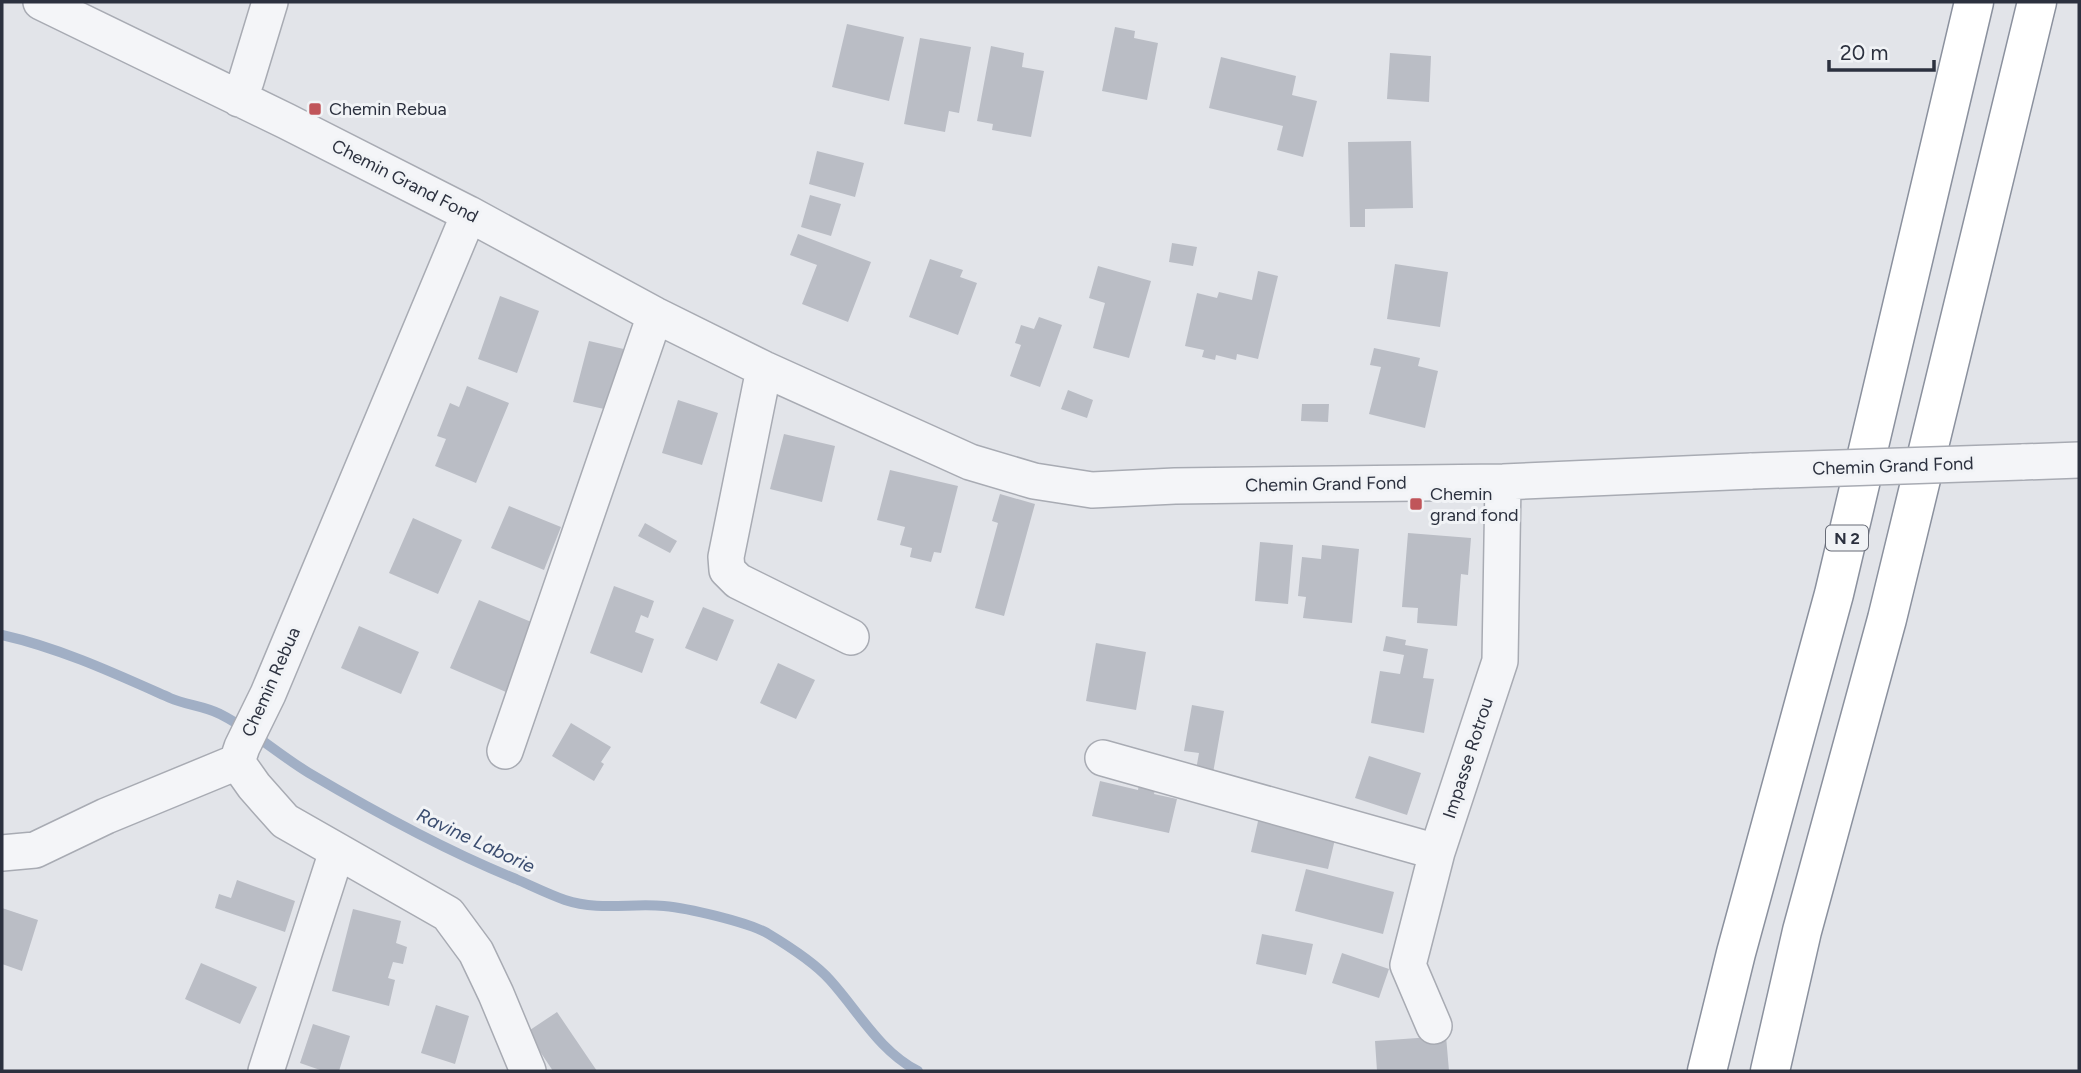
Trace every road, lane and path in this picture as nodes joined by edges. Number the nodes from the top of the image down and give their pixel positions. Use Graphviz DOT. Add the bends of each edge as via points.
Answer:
graph roads {
  1 [pos="41,2"];
  2 [pos="270,2"];
  3 [pos="1975,2"];
  4 [pos="2037,2"];
  5 [pos="239,99"];
  6 [pos="469,214"];
  7 [pos="655,315"];
  8 [pos="764,369"];
  9 [pos="2079,460"];
  10 [pos="1503,481"];
  11 [pos="850,637"];
  12 [pos="505,751"];
  13 [pos="239,754"];
  14 [pos="1103,758"];
  15 [pos="337,851"];
  16 [pos="1437,852"];
  17 [pos="2,853"];
  18 [pos="1434,1026"];
  19 [pos="266,1071"];
  20 [pos="528,1071"];
  21 [pos="1707,1071"];
  22 [pos="1770,1071"];
  1 -- 5 [label="street, Chemin Grand Fond"];
  2 -- 5 [label="street"];
  3 -- 21 [label="highway, N 2" via="1833,594"];
  4 -- 22 [label="highway" via="1887,618 1802,931"];
  5 -- 6 [label="street, Chemin Grand Fond"];
  6 -- 7 [label="street, Chemin Grand Fond"];
  6 -- 13 [label="street, Chemin Rebua"];
  7 -- 8 [label="street, Chemin Grand Fond"];
  7 -- 12 [label="street"];
  8 -- 10 [label="street, Chemin Grand Fond" via="970,462 1034,481 1093,491"];
  8 -- 11 [label="street" via="726,556 727,570 738,581"];
  9 -- 10 [label="street, Chemin Grand Fond, bridge"];
  10 -- 16 [label="street, Impasse Rotrou" via="1500,661"];
  13 -- 15 [label="street" via="254,786 285,821"];
  13 -- 17 [label="street" via="35,850"];
  14 -- 16 [label="street"];
  15 -- 19 [label="street"];
  15 -- 20 [label="street" via="448,914 476,952"];
  16 -- 18 [label="street, Impasse Rotrou" via="1408,965"];
}
